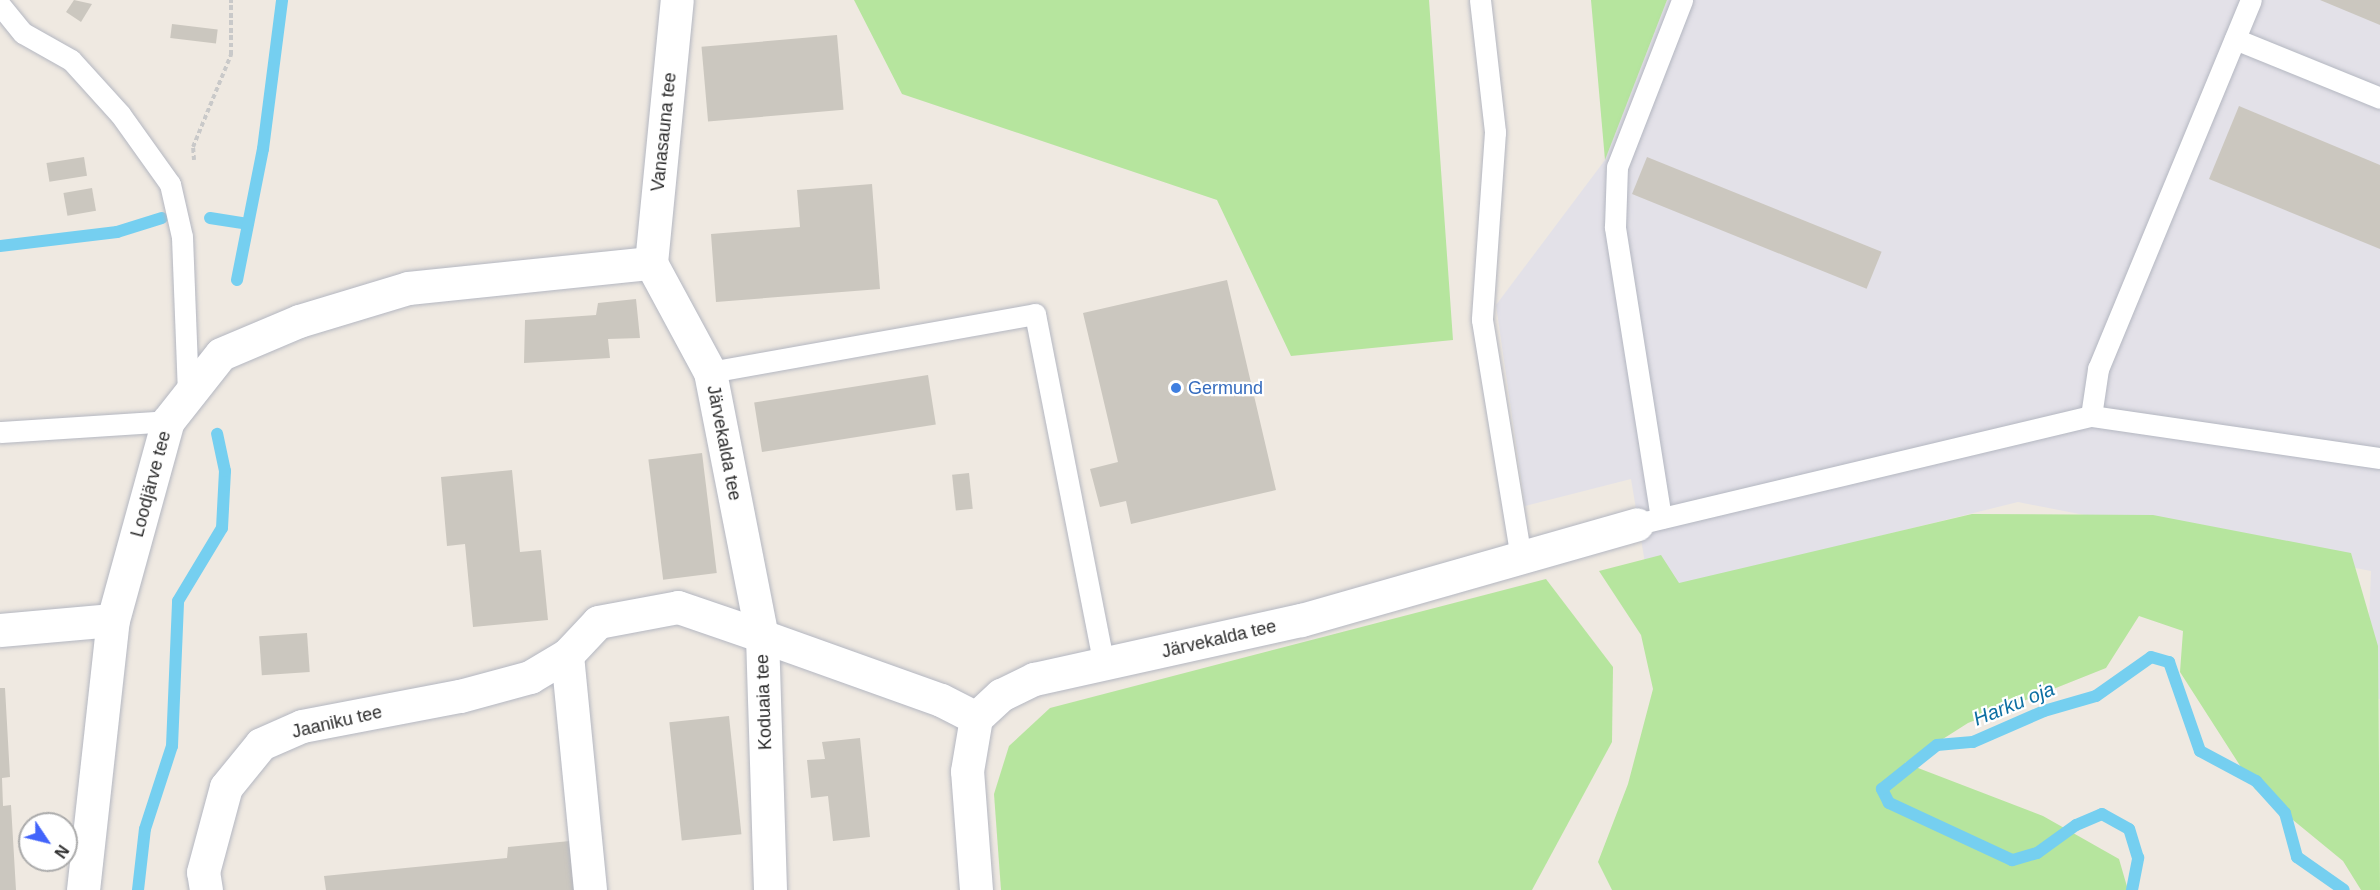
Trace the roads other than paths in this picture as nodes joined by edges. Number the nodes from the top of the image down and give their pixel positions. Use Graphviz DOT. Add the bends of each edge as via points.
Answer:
graph roads {
  1 [pos="677,0"];
  2 [pos="1480,0"];
  3 [pos="1682,0"];
  4 [pos="2251,0"];
  5 [pos="0,5"];
  6 [pos="2235,39"];
  7 [pos="2380,98"];
  8 [pos="651,263"];
  9 [pos="710,372"];
  10 [pos="188,396"];
  11 [pos="2091,416"];
  12 [pos="168,421"];
  13 [pos="0,432"];
  14 [pos="2380,458"];
  15 [pos="1649,521"];
  16 [pos="1521,557"];
  17 [pos="113,620"];
  18 [pos="0,630"];
  19 [pos="762,636"];
  20 [pos="567,655"];
  21 [pos="1104,666"];
  22 [pos="976,718"];
  23 [pos="83,890"];
  24 [pos="206,890"];
  25 [pos="590,890"];
  26 [pos="770,890"];
  27 [pos="976,890"];
  1 -- 8 [label="street, Vanasauna tee"];
  2 -- 16 [label="lane" via="1495,132 1482,320"];
  3 -- 15 [label="lane" via="1617,167 1615,226"];
  4 -- 6 [label="lane"];
  5 -- 10 [label="lane" via="23,33 71,60 120,114 170,184 178,220"];
  6 -- 7 [label="lane"];
  6 -- 11 [label="lane" via="2098,369"];
  8 -- 9 [label="street, Järvekalda tee"];
  8 -- 10 [label="street, Loodjärve tee" via="408,288 299,321 221,354"];
  9 -- 19 [label="street, Järvekalda tee"];
  9 -- 21 [label="lane" via="1035,314"];
  10 -- 12 [label="street, Loodjärve tee"];
  11 -- 14 [label="lane"];
  11 -- 15 [label="lane"];
  12 -- 13 [label="lane"];
  12 -- 17 [label="street, Loodjärve tee"];
  15 -- 16 [label="street, Järvekalda tee"];
  16 -- 21 [label="street, Järvekalda tee" via="1301,620"];
  17 -- 18 [label="street"];
  17 -- 23 [label="street, Loodjärve tee"];
  19 -- 20 [label="street, Jaaniku tee" via="678,607 598,622"];
  19 -- 22 [label="street, Koduaia tee" via="941,700"];
  19 -- 26 [label="street, Koduaia tee"];
  20 -- 24 [label="street, Jaaniku tee" via="530,676 460,696 302,726 261,744 226,787 203,872"];
  20 -- 25 [label="street"];
  21 -- 22 [label="street, Järvekalda tee" via="1034,679 1001,695"];
  22 -- 27 [label="street" via="967,771"];
}
